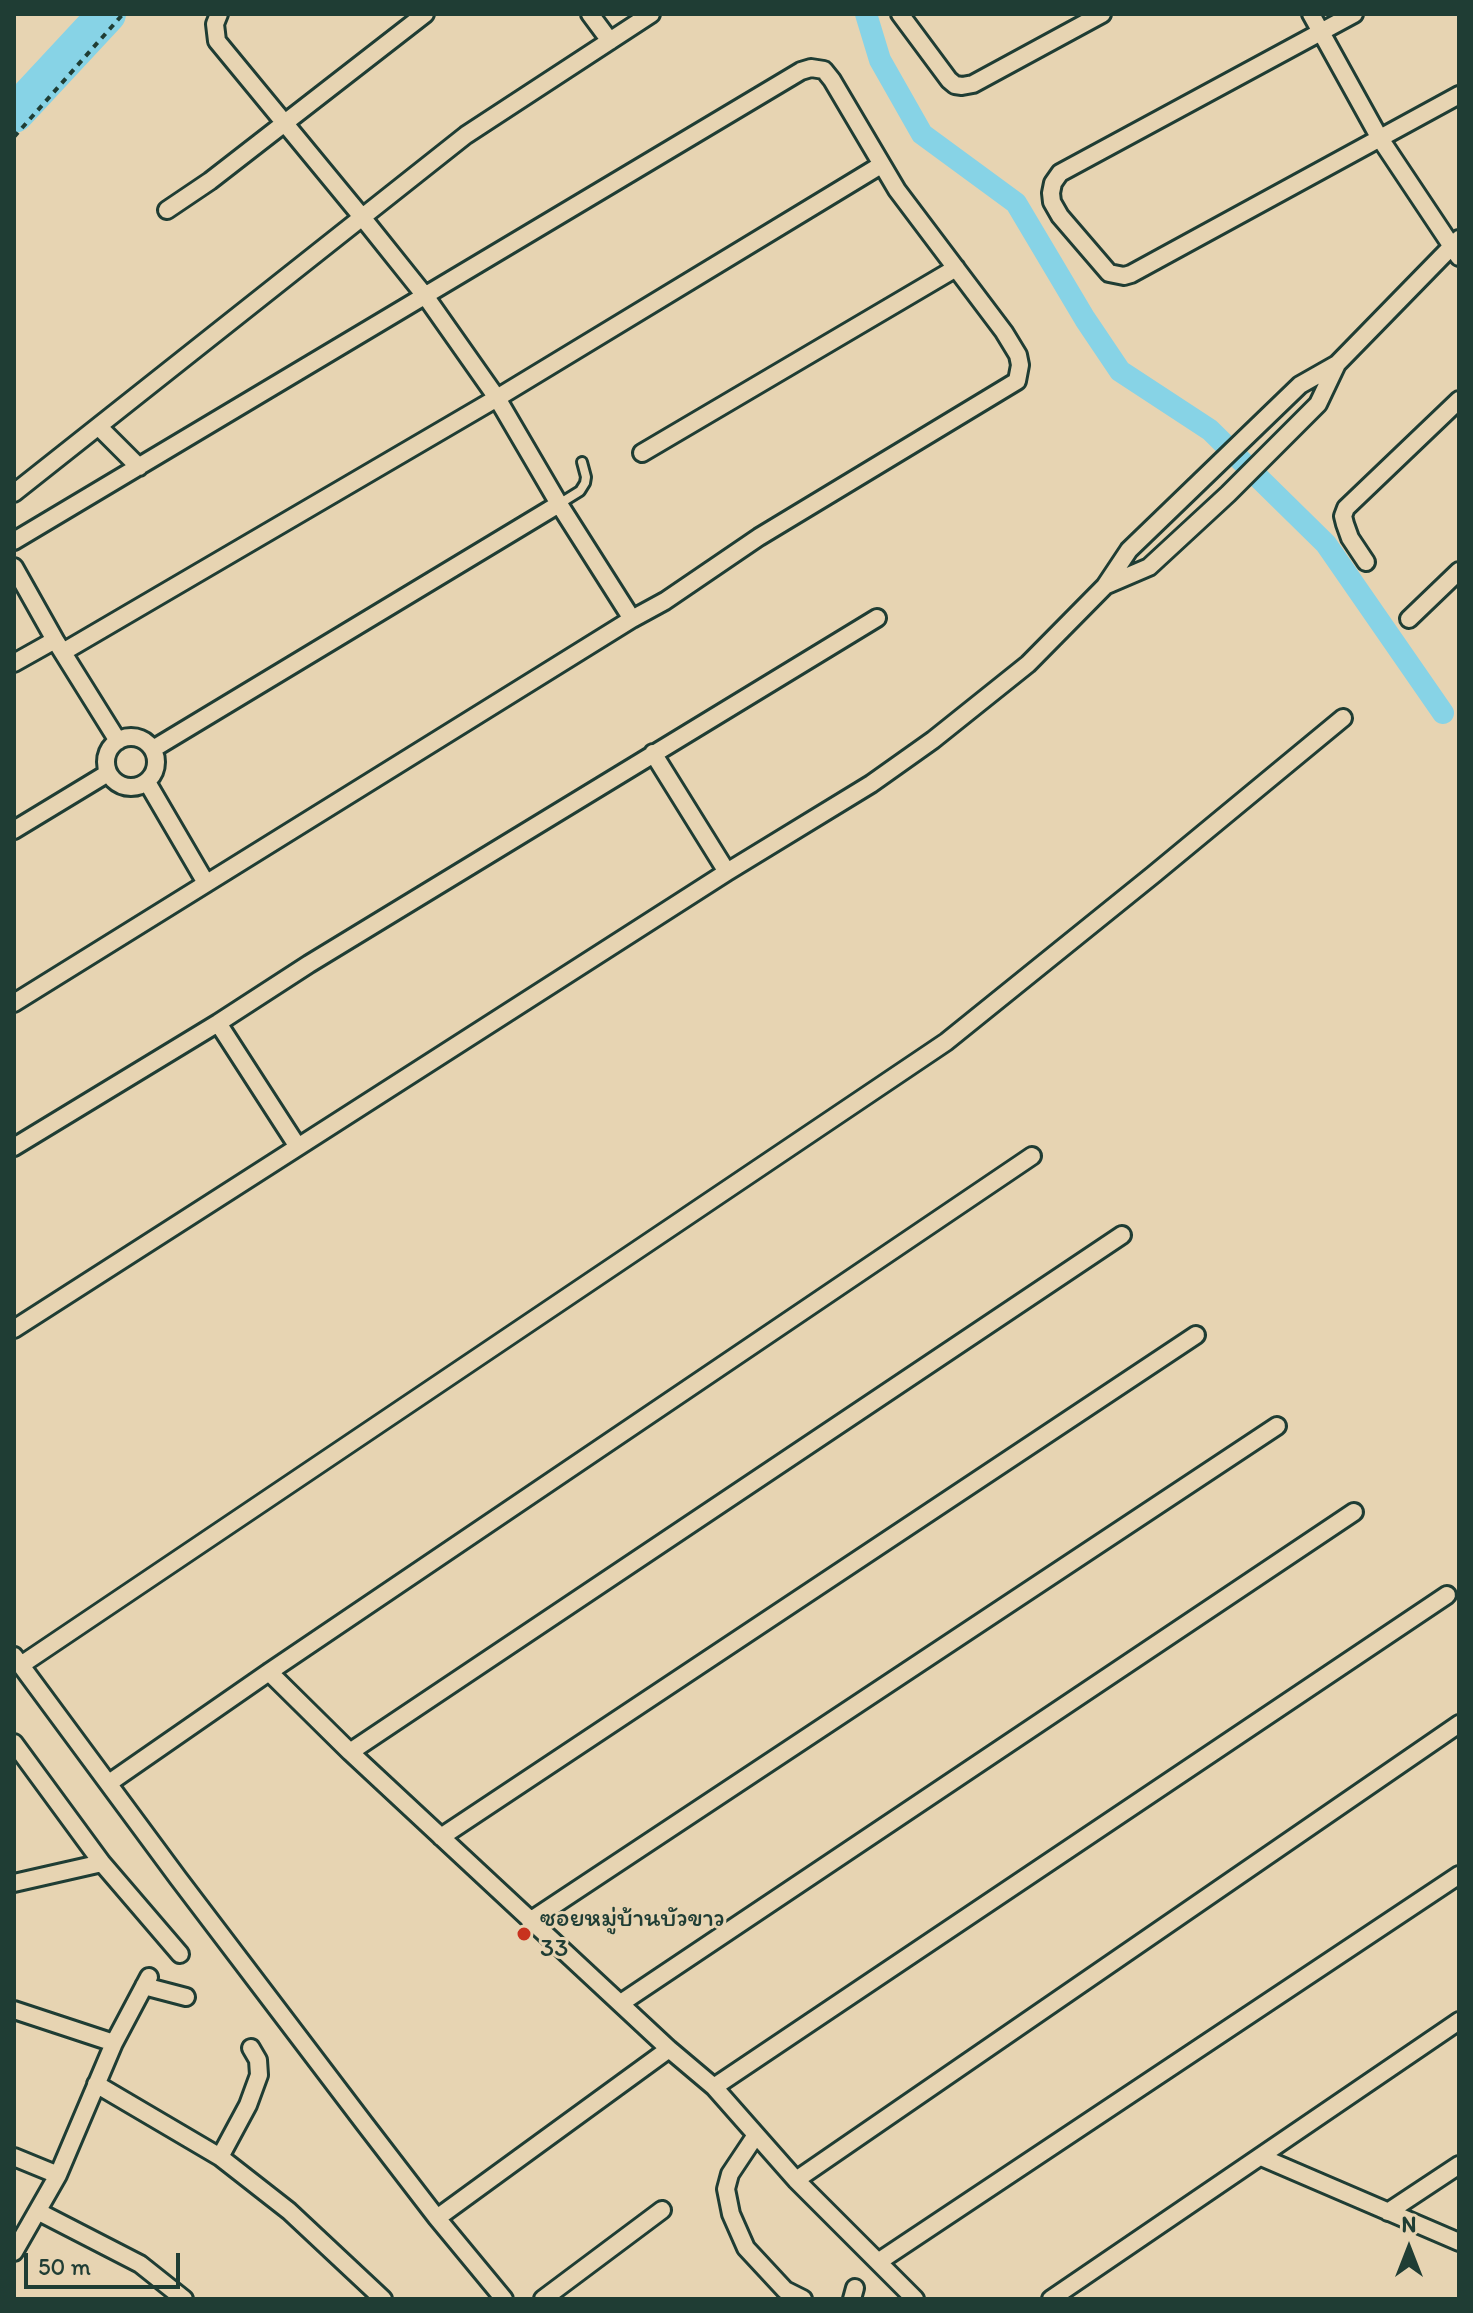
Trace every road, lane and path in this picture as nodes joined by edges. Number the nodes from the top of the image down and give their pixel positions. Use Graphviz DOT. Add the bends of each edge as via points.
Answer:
graph roads {
  1 [pos="123,14"];
  2 [pos="219,14"];
  3 [pos="425,14"];
  4 [pos="590,14"];
  5 [pos="651,14"];
  6 [pos="900,14"];
  7 [pos="1102,14"];
  8 [pos="1311,14"];
  9 [pos="1354,14"];
  10 [pos="1320,32"];
  11 [pos="610,41"];
  12 [pos="1459,95"];
  13 [pos="284,123"];
  14 [pos="14,137"];
  15 [pos="1379,137"];
  16 [pos="881,165"];
  17 [pos="167,210"];
  18 [pos="362,217"];
  19 [pos="1456,248"];
  20 [pos="956,268"];
  21 [pos="426,297"];
  22 [pos="1337,364"];
  23 [pos="497,398"];
  24 [pos="1459,400"];
  25 [pos="99,427"];
  26 [pos="642,453"];
  27 [pos="582,462"];
  28 [pos="139,467"];
  29 [pos="14,493"];
  30 [pos="559,504"];
  31 [pos="14,541"];
  32 [pos="1366,562"];
  33 [pos="14,567"];
  34 [pos="1459,571"];
  35 [pos="1105,586"];
  36 [pos="877,618"];
  37 [pos="632,619"];
  38 [pos="1409,619"];
  39 [pos="59,646"];
  40 [pos="14,663"];
  41 [pos="1343,718"];
  42 [pos="118,741"];
  43 [pos="153,749"];
  44 [pos="653,753"];
  45 [pos="108,773"];
  46 [pos="147,782"];
  47 [pos="14,830"];
  48 [pos="727,872"];
  49 [pos="206,883"];
  50 [pos="14,1003"];
  51 [pos="218,1023"];
  52 [pos="14,1147"];
  53 [pos="298,1147"];
  54 [pos="1032,1156"];
  55 [pos="1122,1235"];
  56 [pos="14,1329"];
  57 [pos="1196,1335"];
  58 [pos="1277,1426"];
  59 [pos="1354,1512"];
  60 [pos="1447,1595"];
  61 [pos="18,1661"];
  62 [pos="269,1672"];
  63 [pos="1459,1724"];
  64 [pos="14,1743"];
  65 [pos="350,1752"];
  66 [pos="109,1783"];
  67 [pos="441,1837"];
  68 [pos="102,1863"];
  69 [pos="1459,1875"];
  70 [pos="14,1883"];
  71 [pos="530,1921"];
  72 [pos="180,1954"];
  73 [pos="186,1997"];
  74 [pos="621,2003"];
  75 [pos="14,2010"];
  76 [pos="1459,2021"];
  77 [pos="114,2043"];
  78 [pos="251,2048"];
  79 [pos="669,2049"];
  80 [pos="96,2084"];
  81 [pos="714,2087"];
  82 [pos="756,2135"];
  83 [pos="14,2157"];
  84 [pos="220,2157"];
  85 [pos="1261,2157"];
  86 [pos="1459,2165"];
  87 [pos="58,2175"];
  88 [pos="796,2180"];
  89 [pos="662,2210"];
  90 [pos="39,2212"];
  91 [pos="1388,2212"];
  92 [pos="437,2218"];
  93 [pos="1459,2242"];
  94 [pos="14,2252"];
  95 [pos="878,2262"];
  96 [pos="184,2299"];
  97 [pos="383,2299"];
  98 [pos="504,2299"];
  99 [pos="543,2299"];
  100 [pos="803,2299"];
  101 [pos="915,2299"];
  102 [pos="1051,2299"];
  1 -- 14 [label="path"];
  2 -- 13 [label="street" via="217,41"];
  3 -- 13 [label="street"];
  4 -- 11 [label="street"];
  5 -- 11 [label="street"];
  6 -- 7 [label="street" via="949,80 962,86"];
  8 -- 10 [label="street"];
  9 -- 10 [label="street"];
  10 -- 15 [label="street"];
  10 -- 15 [label="street" via="1060,173 1053,183 1052,202 1109,273 1124,276"];
  11 -- 18 [label="street" via="466,135"];
  12 -- 15 [label="street"];
  13 -- 17 [label="street"];
  13 -- 18 [label="street"];
  15 -- 19 [label="street"];
  16 -- 20 [label="street"];
  16 -- 21 [label="street" via="832,80 824,70 811,68"];
  16 -- 23 [label="street"];
  18 -- 21 [label="street"];
  18 -- 25 [label="street"];
  19 -- 22 [label="street"];
  20 -- 26 [label="street"];
  20 -- 37 [label="street" via="1018,355 1017,381"];
  21 -- 23 [label="street"];
  21 -- 28 [label="street"];
  22 -- 35 [label="street" via="1300,385 1129,550"];
  22 -- 35 [label="street" via="1318,404 1228,494 1149,567"];
  23 -- 30 [label="street"];
  23 -- 39 [label="street"];
  24 -- 32 [label="street" via="1346,508 1343,516 1350,538"];
  25 -- 28 [label="street"];
  25 -- 29 [label="street"];
  27 -- 30 [label="lane" via="585,483"];
  28 -- 31 [label="street"];
  30 -- 37 [label="street"];
  30 -- 43 [label="street"];
  33 -- 39 [label="street"];
  34 -- 38 [label="street"];
  35 -- 48 [label="street" via="1028,664 933,740"];
  36 -- 44 [label="street"];
  37 -- 49 [label="street"];
  39 -- 40 [label="street"];
  39 -- 42 [label="street"];
  41 -- 61 [label="street" via="946,1042"];
  42 -- 43 [label="street" via="137,737"];
  42 -- 45 [label="street" via="107,755"];
  43 -- 46 [label="street" via="157,766"];
  44 -- 48 [label="street"];
  44 -- 51 [label="street"];
  45 -- 46 [label="street" via="126,787"];
  45 -- 47 [label="street"];
  46 -- 49 [label="street"];
  48 -- 53 [label="street"];
  49 -- 50 [label="street"];
  51 -- 52 [label="street"];
  51 -- 53 [label="street"];
  53 -- 56 [label="street"];
  54 -- 62 [label="street"];
  55 -- 65 [label="street"];
  57 -- 67 [label="street"];
  58 -- 71 [label="street"];
  59 -- 74 [label="street"];
  60 -- 81 [label="street"];
  61 -- 66 [label="street"];
  62 -- 65 [label="street"];
  62 -- 66 [label="street"];
  63 -- 88 [label="street"];
  64 -- 68 [label="street"];
  65 -- 67 [label="street"];
  66 -- 92 [label="street"];
  67 -- 71 [label="street"];
  68 -- 70 [label="street"];
  68 -- 72 [label="street"];
  69 -- 95 [label="street"];
  71 -- 74 [label="street"];
  73 -- 77 [label="street" via="147,1981"];
  74 -- 79 [label="street"];
  75 -- 77 [label="street"];
  76 -- 85 [label="street"];
  77 -- 80 [label="street"];
  78 -- 84 [label="street" via="259,2075"];
  79 -- 81 [label="street"];
  79 -- 92 [label="street"];
  80 -- 84 [label="street"];
  80 -- 87 [label="street"];
  81 -- 82 [label="street"];
  82 -- 88 [label="street"];
  82 -- 100 [label="street" via="730,2174 726,2189 731,2214 746,2248 785,2290"];
  83 -- 87 [label="street"];
  84 -- 97 [label="street" via="289,2211"];
  85 -- 91 [label="street"];
  85 -- 102 [label="street"];
  86 -- 91 [label="street"];
  87 -- 90 [label="street"];
  88 -- 95 [label="street"];
  89 -- 99 [label="street"];
  90 -- 94 [label="street"];
  90 -- 96 [label="street" via="140,2264"];
  91 -- 93 [label="street"];
  92 -- 98 [label="street"];
  95 -- 101 [label="street"];
}
